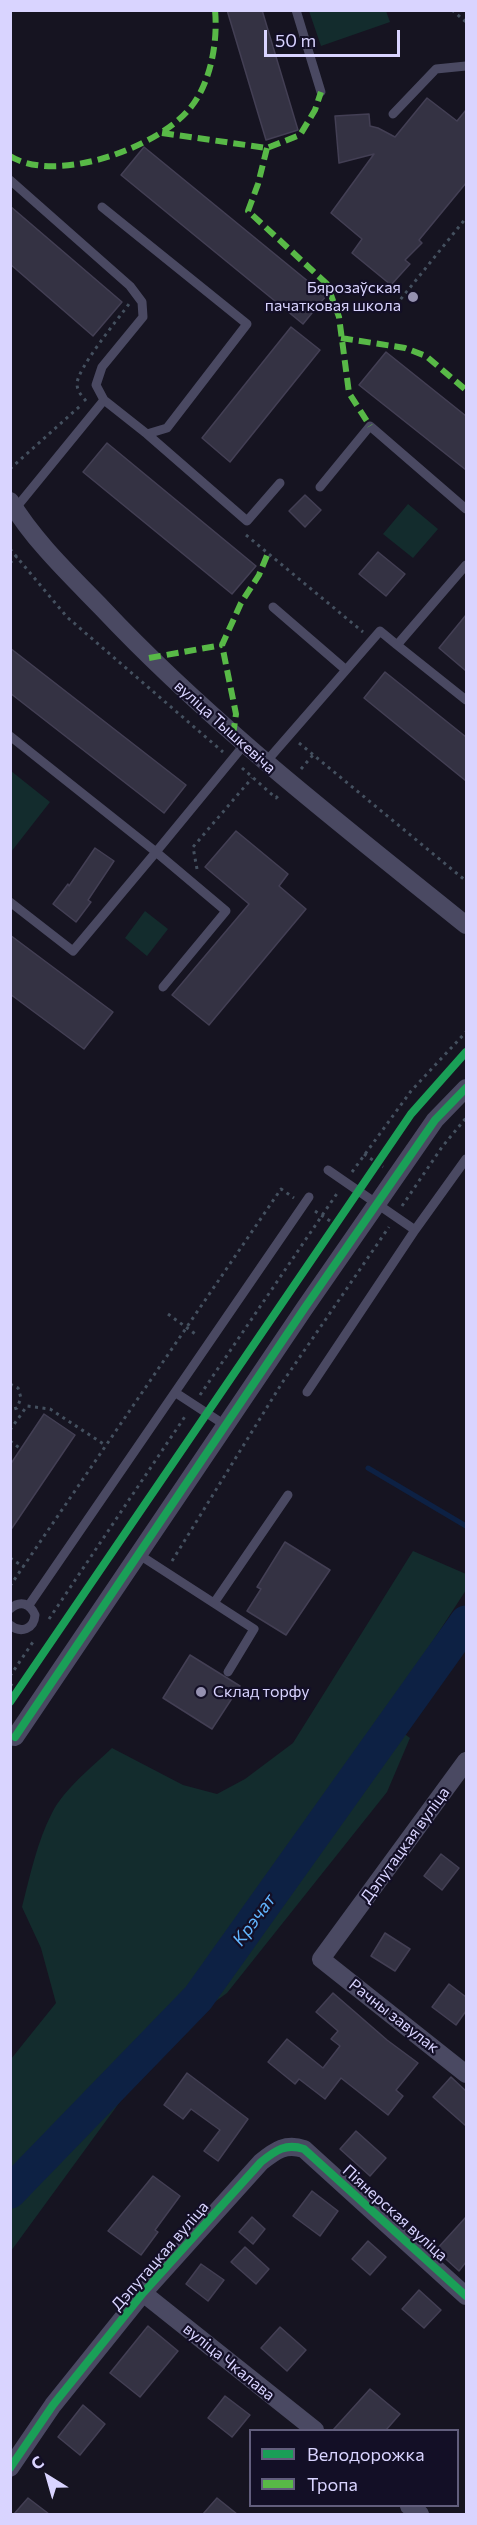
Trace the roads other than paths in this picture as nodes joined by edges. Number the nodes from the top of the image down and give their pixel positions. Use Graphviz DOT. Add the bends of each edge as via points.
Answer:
graph roads {
  1 [pos="296,10"];
  2 [pos="466,66"];
  3 [pos="321,92"];
  4 [pos="393,114"];
  5 [pos="10,180"];
  6 [pos="102,207"];
  7 [pos="104,400"];
  8 [pos="147,434"];
  9 [pos="280,483"];
  10 [pos="321,487"];
  11 [pos="12,508"];
  12 [pos="466,509"];
  13 [pos="466,565"];
  14 [pos="273,607"];
  15 [pos="397,645"];
  16 [pos="346,670"];
  17 [pos="466,700"];
  18 [pos="10,736"];
  19 [pos="244,745"];
  20 [pos="265,763"];
  21 [pos="156,852"];
  22 [pos="10,902"];
  23 [pos="466,925"];
  24 [pos="163,987"];
  25 [pos="466,1088"];
  26 [pos="466,1159"];
  27 [pos="328,1170"];
  28 [pos="307,1200"];
  29 [pos="377,1204"];
  30 [pos="415,1230"];
  31 [pos="307,1392"];
  32 [pos="176,1393"];
  33 [pos="225,1425"];
  34 [pos="288,1495"];
  35 [pos="138,1554"];
  36 [pos="214,1603"];
  37 [pos="28,1605"];
  38 [pos="10,1609"];
  39 [pos="10,1625"];
  40 [pos="228,1672"];
  41 [pos="13,1736"];
  42 [pos="466,1761"];
  43 [pos="321,1959"];
  44 [pos="466,2074"];
  45 [pos="304,2149"];
  46 [pos="143,2293"];
  47 [pos="466,2296"];
  48 [pos="314,2429"];
  49 [pos="10,2468"];
  1 -- 3 [label="lane"];
  2 -- 4 [label="lane" via="436,69"];
  5 -- 7 [label="lane" via="130,286 142,302 143,317 102,367 96,385"];
  6 -- 8 [label="lane" via="247,324 167,428"];
  7 -- 8 [label="lane"];
  7 -- 11 [label="lane"];
  8 -- 9 [label="lane" via="247,521"];
  10 -- 12 [label="lane" via="370,426"];
  11 -- 19 [label="street, вуліца Тышкевіча" via="149,658"];
  13 -- 15 [label="lane"];
  14 -- 16 [label="lane"];
  15 -- 16 [label="lane" via="380,631"];
  15 -- 17 [label="lane"];
  16 -- 20 [label="lane"];
  18 -- 21 [label="lane"];
  19 -- 20 [label="street, вуліца Тышкевіча"];
  19 -- 21 [label="lane"];
  20 -- 23 [label="street, вуліца Тышкевіча"];
  21 -- 22 [label="lane" via="73,951"];
  21 -- 24 [label="lane" via="226,911"];
  25 -- 29 [label="street" via="435,1120"];
  26 -- 30 [label="lane"];
  27 -- 29 [label="lane"];
  28 -- 32 [label="lane"];
  29 -- 30 [label="lane"];
  29 -- 33 [label="street"];
  30 -- 31 [label="lane"];
  32 -- 33 [label="lane"];
  32 -- 37 [label="lane"];
  33 -- 35 [label="street"];
  34 -- 36 [label="lane"];
  35 -- 36 [label="lane"];
  35 -- 41 [label="street"];
  36 -- 40 [label="lane" via="254,1629"];
  37 -- 38 [label="lane" via="18,1604"];
  37 -- 39 [label="lane" via="35,1615 32,1625 22,1630"];
  42 -- 43 [label="street, Дэпутацкая вуліца"];
  43 -- 44 [label="street, Рачны завулак"];
  45 -- 46 [label="street, Дэпутацкая вуліца" via="293,2145 281,2147 261,2162"];
  45 -- 47 [label="street, Піянерская вуліца"];
  46 -- 48 [label="street, вуліца Чкалава"];
  46 -- 49 [label="street, Дэпутацкая вуліца" via="53,2405"];
}
